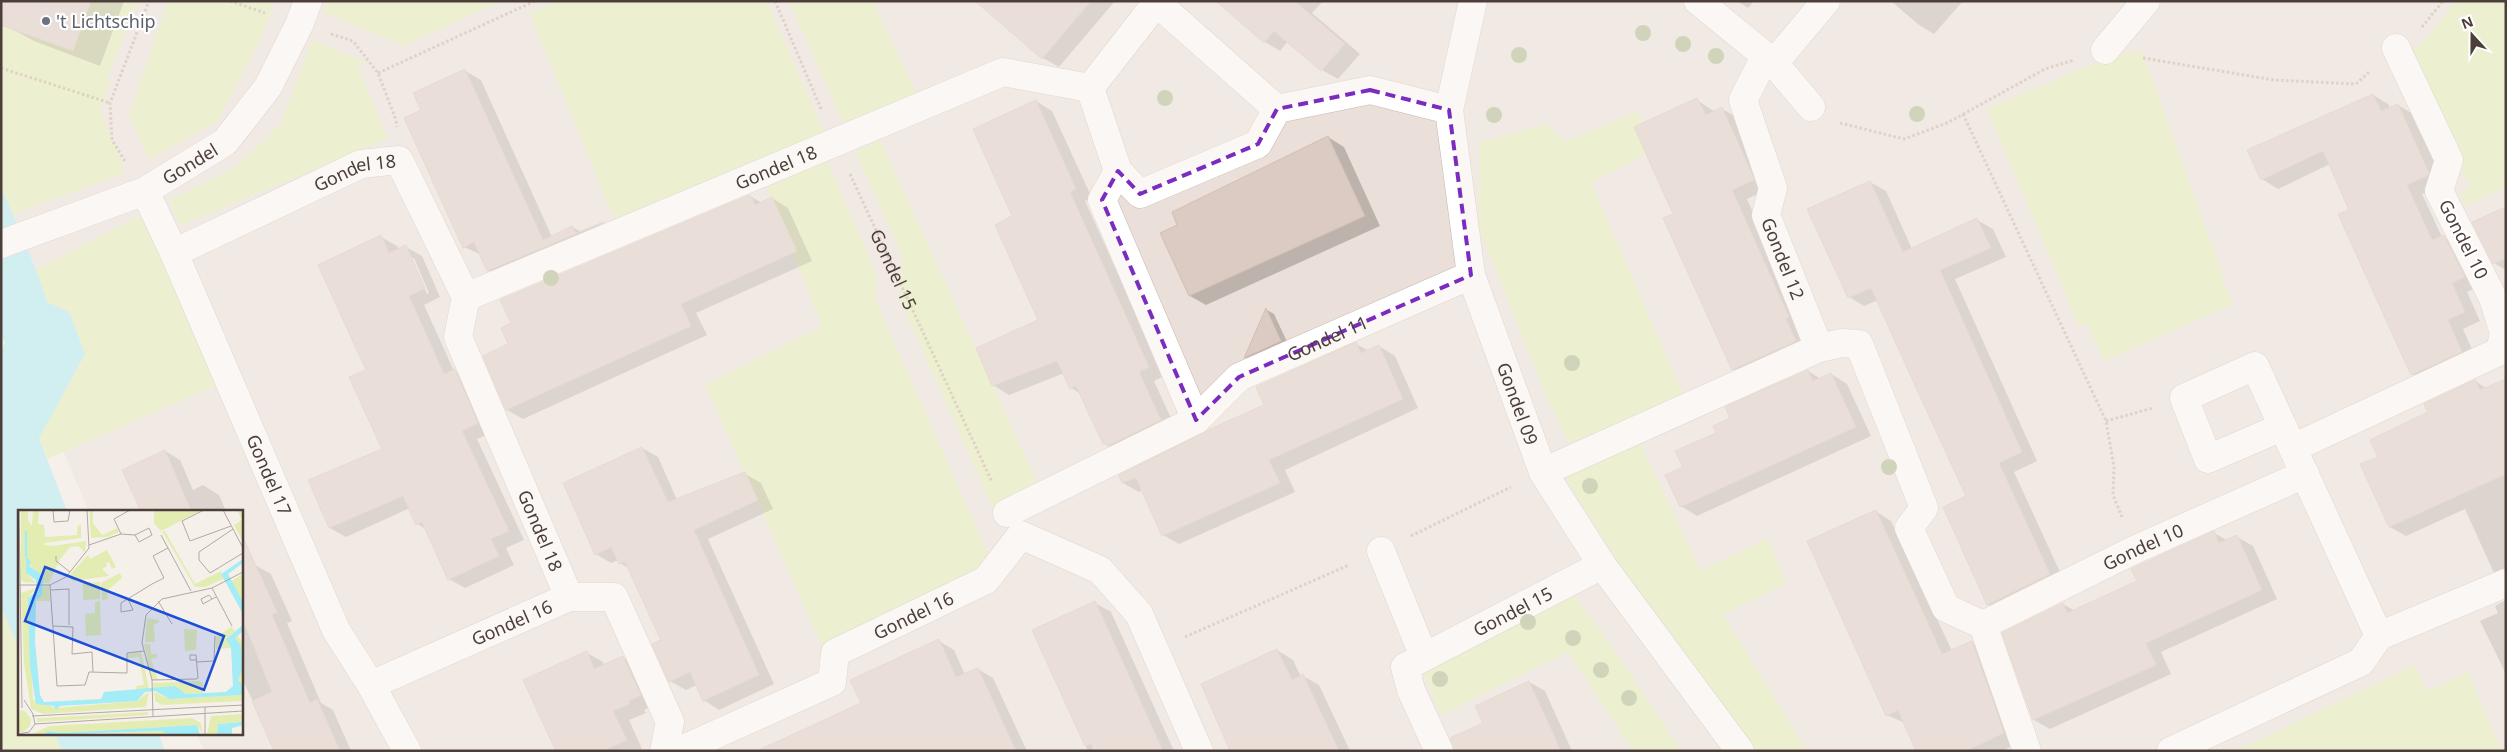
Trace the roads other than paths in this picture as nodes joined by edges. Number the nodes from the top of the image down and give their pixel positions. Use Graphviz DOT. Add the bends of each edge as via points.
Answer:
graph roads {
  1 [pos="1473,1"];
  2 [pos="1698,1"];
  3 [pos="1826,1"];
  4 [pos="2146,1"];
  5 [pos="1157,2"];
  6 [pos="304,13"];
  7 [pos="2396,48"];
  8 [pos="2105,50"];
  9 [pos="1769,60"];
  10 [pos="1090,88"];
  11 [pos="1811,107"];
  12 [pos="1277,109"];
  13 [pos="1449,110"];
  14 [pos="1118,171"];
  15 [pos="145,191"];
  16 [pos="1,244"];
  17 [pos="174,252"];
  18 [pos="1471,275"];
  19 [pos="466,297"];
  20 [pos="1819,348"];
  21 [pos="2503,351"];
  22 [pos="1196,420"];
  23 [pos="2287,437"];
  24 [pos="1543,472"];
  25 [pos="2305,474"];
  26 [pos="1007,513"];
  27 [pos="1381,551"];
  28 [pos="1602,565"];
  29 [pos="2506,583"];
  30 [pos="569,597"];
  31 [pos="1983,625"];
  32 [pos="2379,636"];
  33 [pos="1424,657"];
  34 [pos="371,685"];
  35 [pos="407,751"];
  36 [pos="664,751"];
  37 [pos="679,751"];
  38 [pos="1199,751"];
  39 [pos="1439,751"];
  40 [pos="1740,751"];
  41 [pos="2027,751"];
  42 [pos="2171,751"];
  1 -- 13 [label="street, Gondel 09"];
  2 -- 9 [label="street"];
  3 -- 9 [label="street, Gondel 12"];
  4 -- 8 [label="street"];
  5 -- 10 [label="street"];
  5 -- 12 [label="street"];
  6 -- 15 [label="street, Gondel" via="268,88 226,142"];
  7 -- 21 [label="street, Gondel 10" via="2450,160 2439,190 2494,298 2504,333"];
  9 -- 11 [label="street"];
  9 -- 20 [label="street, Gondel 12" via="1743,100 1772,188 1766,215"];
  10 -- 14 [label="street"];
  10 -- 19 [label="street, Gondel 18" via="1002,72"];
  12 -- 13 [label="street" via="1370,90"];
  12 -- 14 [label="street" via="1258,144 1140,194"];
  13 -- 18 [label="street, Gondel 09"];
  14 -- 22 [label="street" via="1102,200"];
  15 -- 16 [label="street, Gondel"];
  15 -- 17 [label="street, Gondel 17"];
  17 -- 19 [label="street, Gondel 18" via="362,164 399,160"];
  17 -- 34 [label="street, Gondel 17" via="336,630"];
  18 -- 22 [label="street, Gondel 11" via="1239,377"];
  18 -- 24 [label="street, Gondel 09"];
  19 -- 30 [label="street, Gondel 18" via="458,337"];
  20 -- 24 [label="street"];
  20 -- 31 [label="street" via="1842,343 1859,344 1924,508 1909,528 1946,608"];
  21 -- 23 [label="street, Gondel 10"];
  22 -- 26 [label="street, Gondel 11"];
  23 -- 23 [label="street, Gondel 10" via="2255,366 2184,398 2208,460"];
  23 -- 25 [label="street"];
  24 -- 28 [label="street, Gondel 09"];
  25 -- 31 [label="street, Gondel 10" via="2134,550"];
  25 -- 32 [label="street"];
  27 -- 33 [label="street"];
  28 -- 33 [label="street, Gondel 15"];
  28 -- 40 [label="street, Gondel 09"];
  29 -- 32 [label="street"];
  30 -- 34 [label="street, Gondel 16"];
  30 -- 36 [label="street, Gondel 16" via="614,597 670,722"];
  31 -- 41 [label="street"];
  32 -- 42 [label="street" via="2361,662"];
  33 -- 39 [label="street, Gondel 15" via="1405,667 1411,690"];
  34 -- 35 [label="street, Gondel 17"];
  37 -- 38 [label="street, Gondel 16" via="832,682 835,653 986,580 1021,535 1100,570 1139,614"];
}
